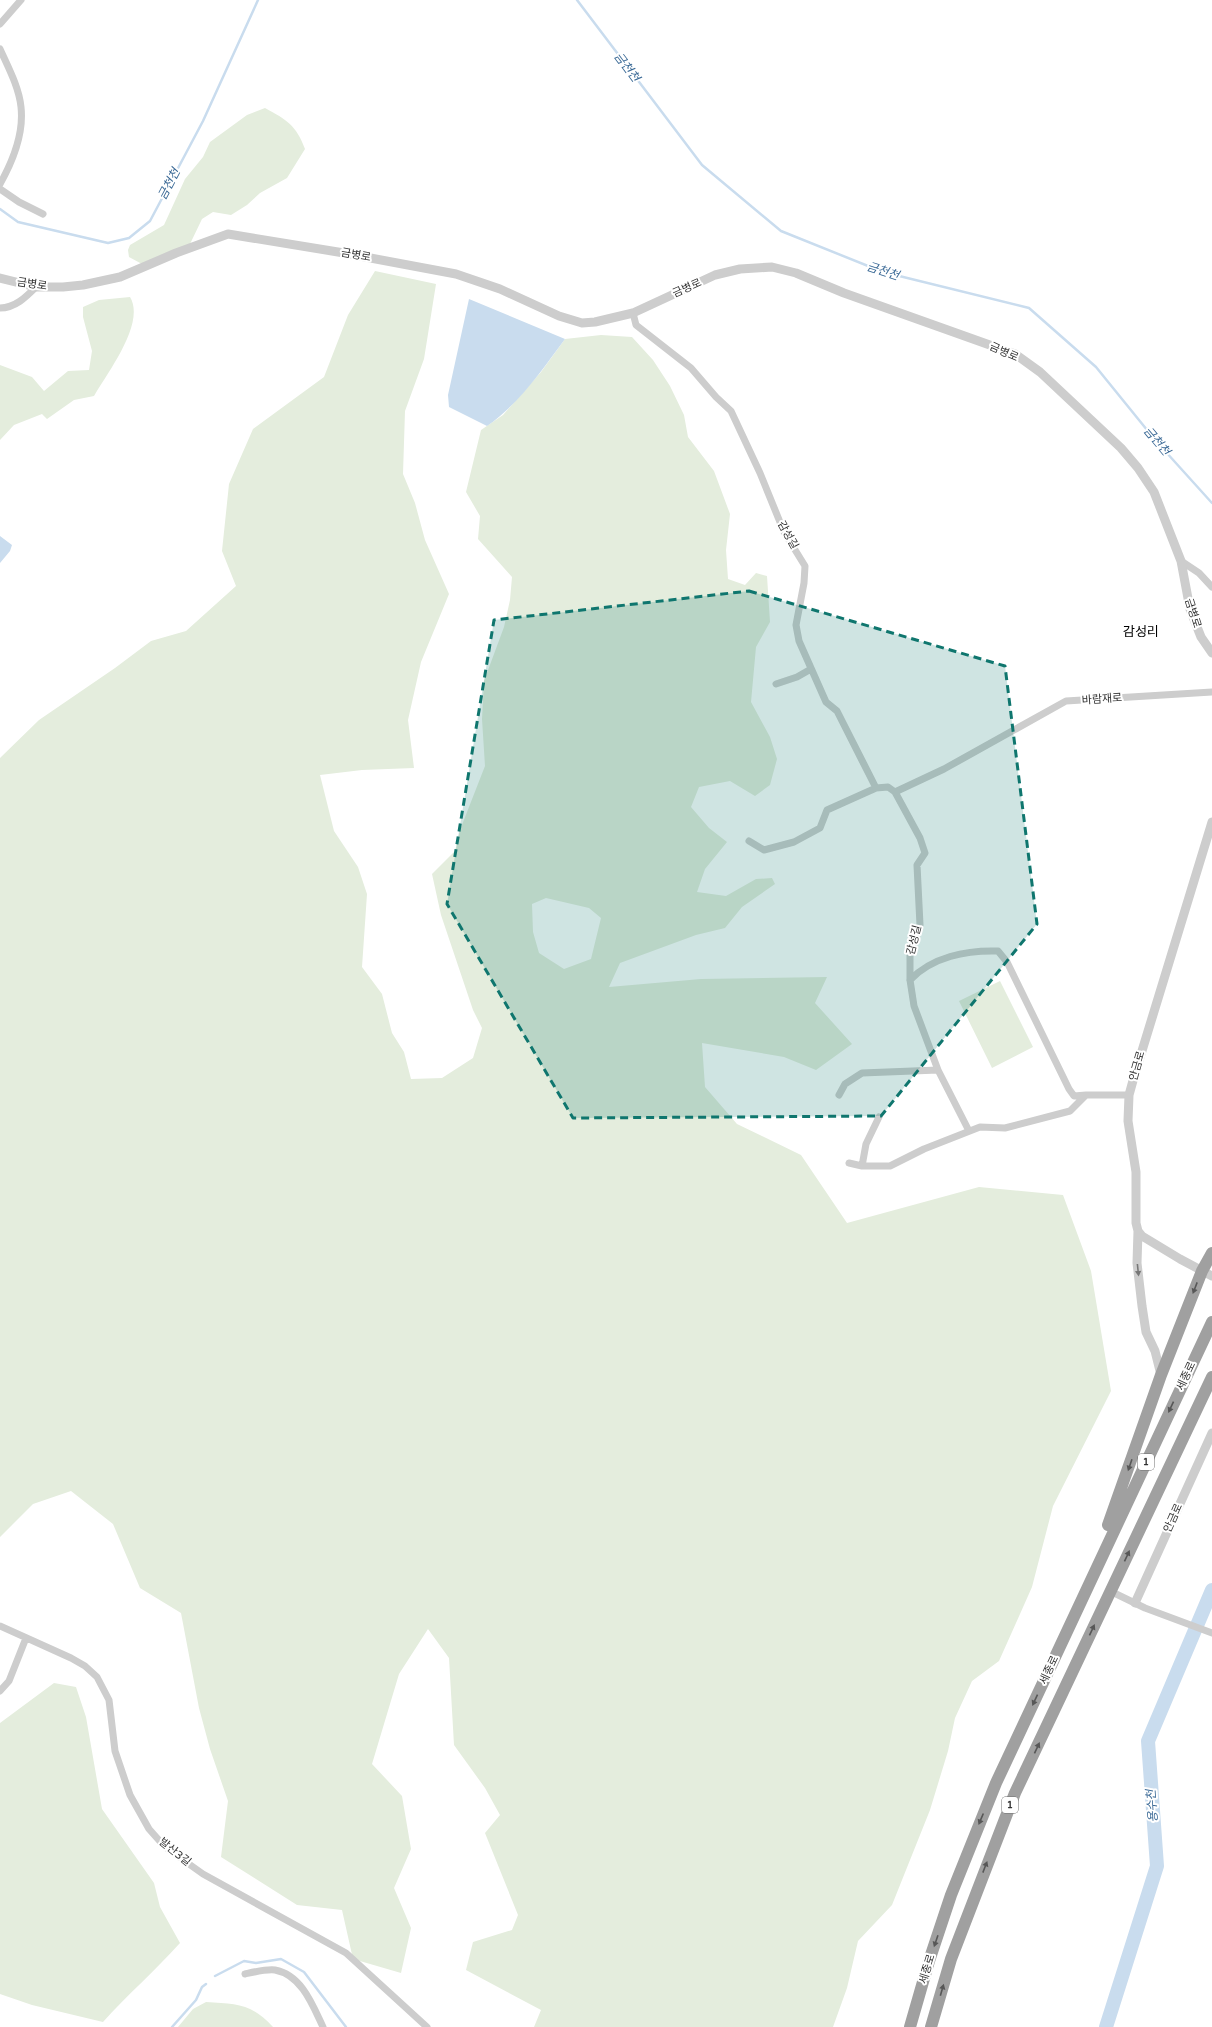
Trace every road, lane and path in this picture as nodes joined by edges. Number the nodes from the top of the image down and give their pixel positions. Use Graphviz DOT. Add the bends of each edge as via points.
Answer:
graph roads {
  1 [pos="21,0"];
  2 [pos="0,24"];
  3 [pos="0,49"];
  4 [pos="0,184"];
  5 [pos="0,189"];
  6 [pos="43,214"];
  7 [pos="0,278"];
  8 [pos="36,287"];
  9 [pos="0,308"];
  10 [pos="634,313"];
  11 [pos="1181,561"];
  12 [pos="1212,587"];
  13 [pos="1212,653"];
  14 [pos="811,669"];
  15 [pos="776,684"];
  16 [pos="1212,692"];
  17 [pos="876,788"];
  18 [pos="895,792"];
  19 [pos="1212,822"];
  20 [pos="749,840"];
  21 [pos="910,980"];
  22 [pos="938,1070"];
  23 [pos="839,1094"];
  24 [pos="1086,1095"];
  25 [pos="1129,1095"];
  26 [pos="879,1117"];
  27 [pos="969,1131"];
  28 [pos="849,1163"];
  29 [pos="862,1166"];
  30 [pos="1138,1231"];
  31 [pos="1212,1253"];
  32 [pos="1207,1274"];
  33 [pos="1212,1322"];
  34 [pos="1161,1375"];
  35 [pos="1212,1377"];
  36 [pos="1212,1433"];
  37 [pos="1110,1591"];
  38 [pos="1081,1602"];
  39 [pos="1135,1603"];
  40 [pos="0,1626"];
  41 [pos="1212,1633"];
  42 [pos="26,1638"];
  43 [pos="0,1691"];
  44 [pos="245,1974"];
  45 [pos="323,2027"];
  46 [pos="427,2027"];
  47 [pos="910,2027"];
  48 [pos="931,2027"];
  1 -- 2 [label="street"];
  3 -- 4 [label="street" via="17,91 21,123 18,142"];
  5 -- 6 [label="street"];
  7 -- 8 [label="street, 금병로"];
  8 -- 9 [label="street" via="22,301"];
  8 -- 10 [label="street, 금병로" via="70,287 120,277 228,234 456,274 582,323"];
  10 -- 11 [label="street, 금병로" via="715,275 740,269 772,267 796,273 844,293 1015,354 1040,372 1121,448 1138,468 1154,492"];
  10 -- 14 [label="street, 감성길" via="636,325 691,368 731,411 784,532 805,566 796,626"];
  11 -- 12 [label="street"];
  11 -- 13 [label="street, 금병로" via="1190,609 1201,637"];
  14 -- 15 [label="street"];
  14 -- 17 [label="street, 감성길" via="826,702 836,711"];
  16 -- 18 [label="street, 바람재로" via="1066,701 944,769"];
  17 -- 18 [label="street" via="888,787"];
  17 -- 20 [label="street" via="827,810 820,828 794,842 764,850"];
  18 -- 21 [label="street, 감성길" via="920,838 925,853 917,865 920,925 910,952"];
  19 -- 25 [label="street, 안금로"];
  21 -- 22 [label="street, 감성길" via="914,1006"];
  21 -- 24 [label="street" via="928,966 956,955 979,950 998,951 1007,962 1069,1089 1074,1096"];
  22 -- 23 [label="street" via="862,1073 845,1084"];
  22 -- 27 [label="street, 감성길"];
  24 -- 25 [label="street"];
  24 -- 27 [label="street" via="1070,1111 1051,1117 1005,1128 980,1127"];
  25 -- 30 [label="street, 안금로" via="1128,1121 1136,1172"];
  26 -- 29 [label="street" via="866,1144"];
  27 -- 29 [label="street" via="890,1166"];
  28 -- 29 [label="street"];
  30 -- 32 [label="street" via="1142,1236"];
  30 -- 34 [label="street, 안금로, one-way" via="1137,1263 1146,1332 1155,1351"];
  31 -- 32 [label="highway"];
  32 -- 34 [label="highway, one-way"];
  33 -- 38 [label="highway, 세종로 / 1, one-way"];
  34 -- 38 [label="highway, one-way"];
  37 -- 35 [label="highway, 세종로 / 1, one-way"];
  36 -- 39 [label="street, 안금로"];
  37 -- 39 [label="street"];
  48 -- 37 [label="highway, 세종로 / 1, one-way" via="954,1952 1015,1793"];
  38 -- 47 [label="highway, 세종로 / 1, one-way" via="975,1833 934,1946"];
  39 -- 41 [label="street"];
  40 -- 42 [label="street, 발산3길"];
  42 -- 43 [label="street" via="9,1681"];
  42 -- 46 [label="street, 발산3길" via="72,1658 97,1677 109,1700 115,1751 130,1795 149,1829 165,1847 204,1874 346,1953"];
  44 -- 45 [label="street" via="275,1970 288,1975 299,1983 306,1993"];
}
